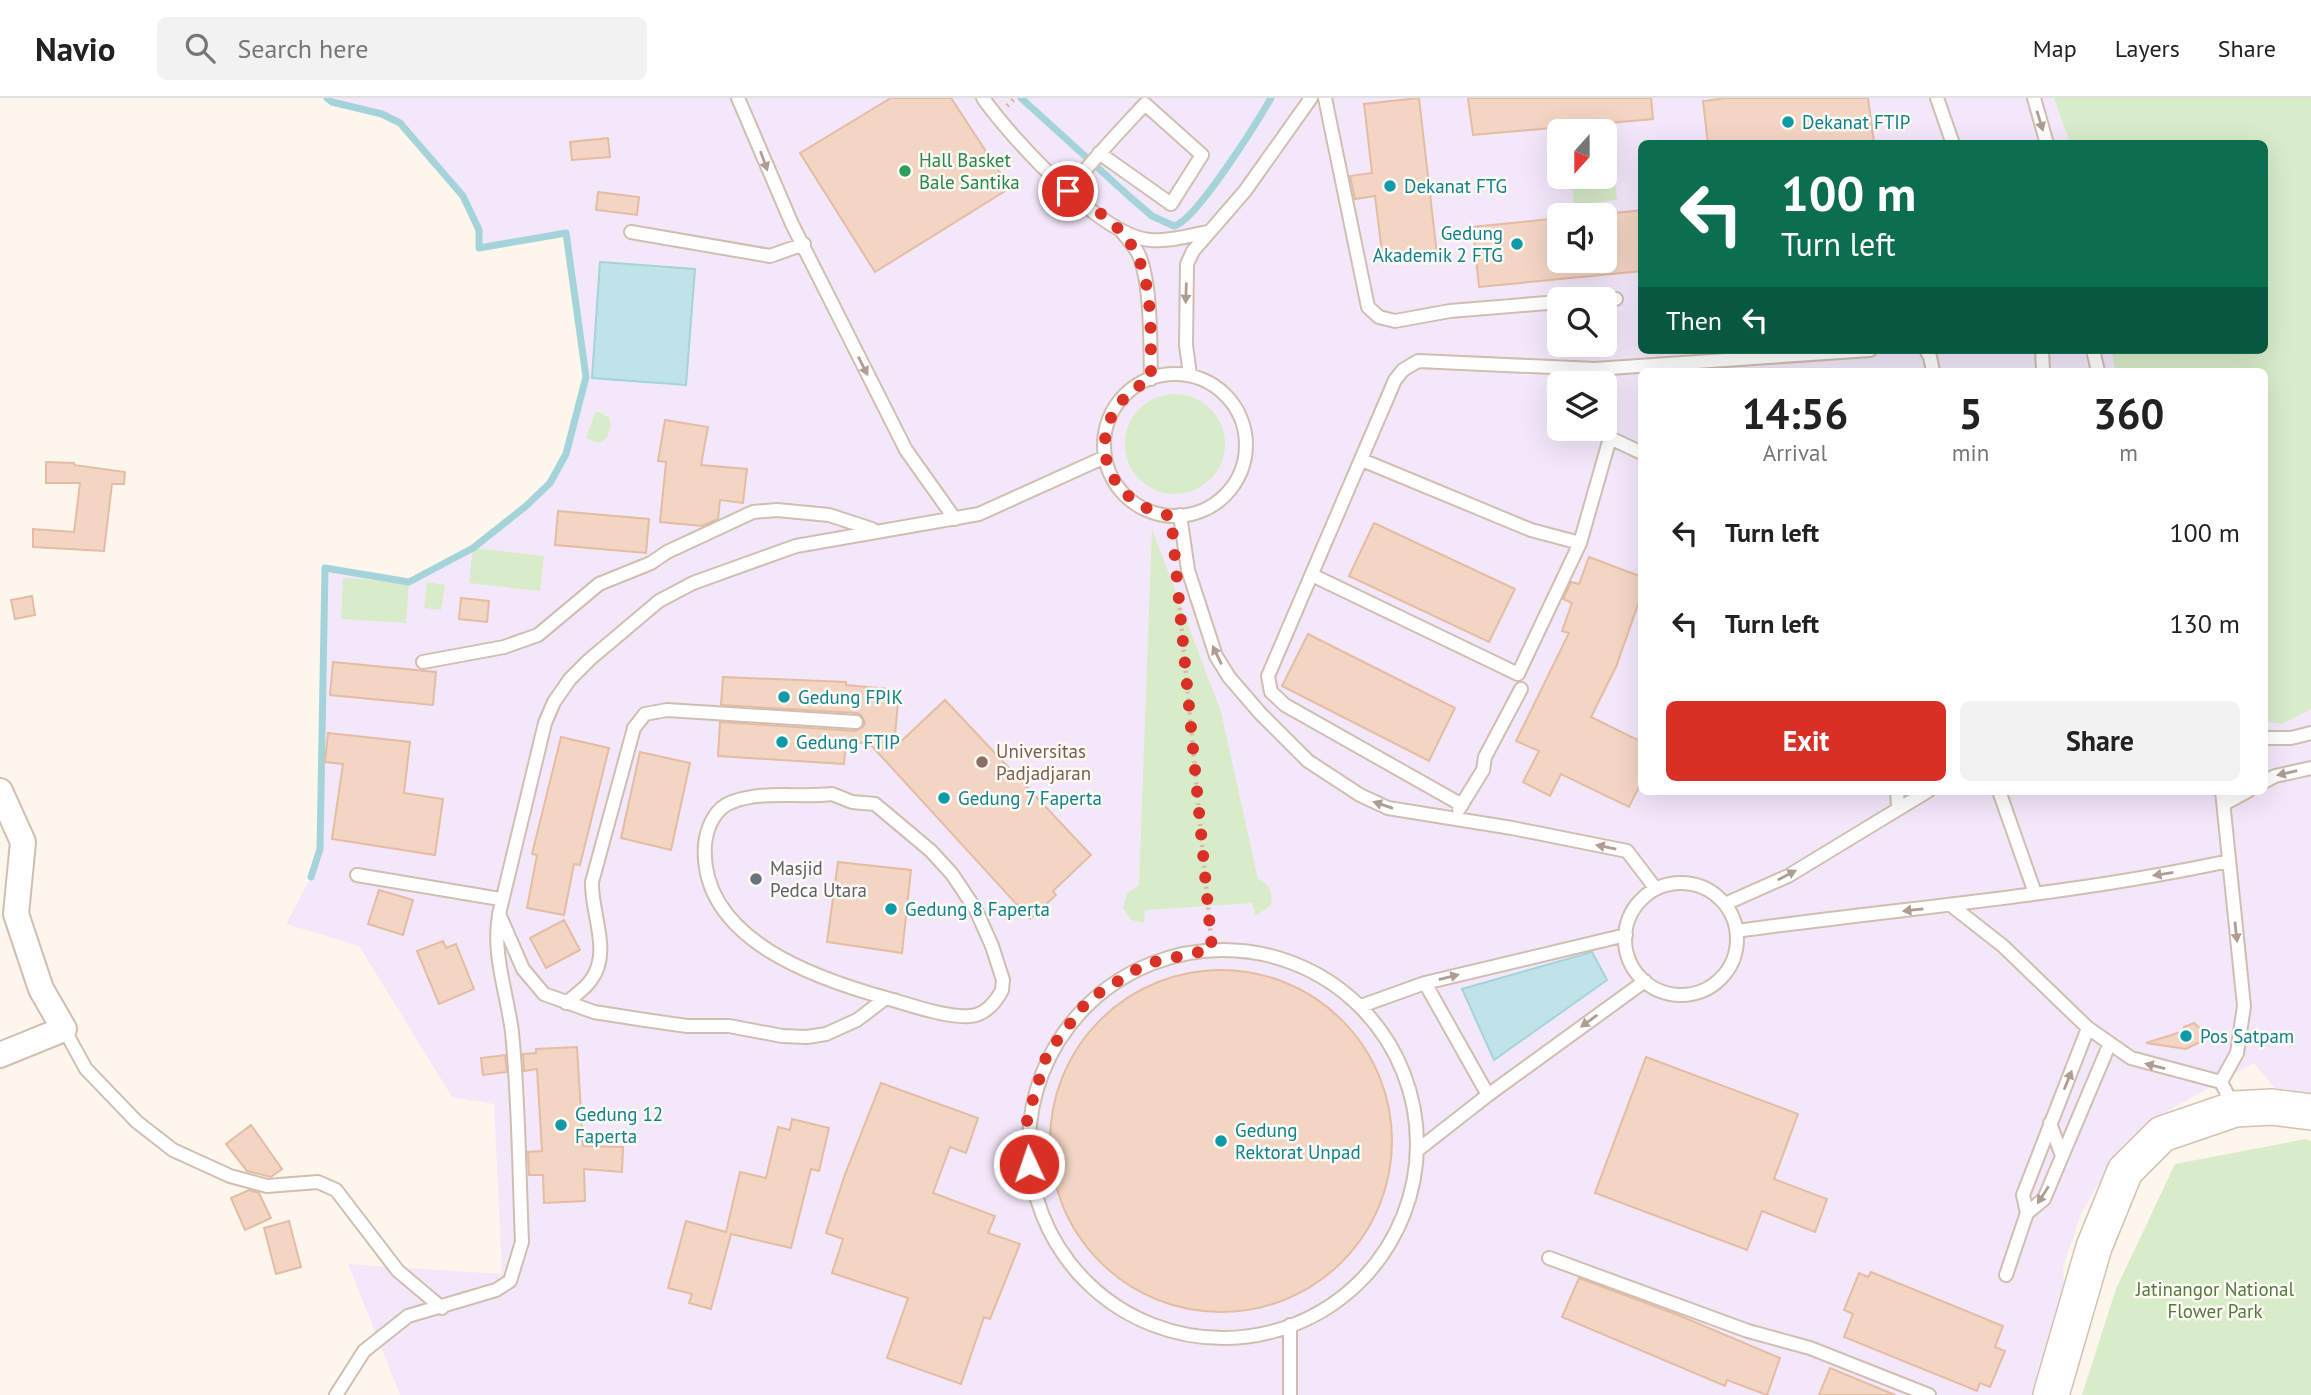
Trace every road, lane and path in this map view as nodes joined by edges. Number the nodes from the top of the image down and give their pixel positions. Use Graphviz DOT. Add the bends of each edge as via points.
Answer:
graph roads {
  1 [pos="738,98"];
  2 [pos="983,98"];
  3 [pos="1311,98"];
  4 [pos="1325,98"];
  5 [pos="1937,98"];
  6 [pos="2034,98"];
  7 [pos="1952,140"];
  8 [pos="2046,140"];
  9 [pos="1098,154"];
  10 [pos="1068,191"];
  11 [pos="631,232"];
  12 [pos="1122,232"];
  13 [pos="1209,232"];
  14 [pos="803,244"];
  15 [pos="1547,303"];
  16 [pos="1812,354"];
  17 [pos="1595,369"];
  18 [pos="1190,375"];
  19 [pos="1151,379"];
  20 [pos="1617,437"];
  21 [pos="1606,441"];
  22 [pos="1638,450"];
  23 [pos="1105,457"];
  24 [pos="1362,460"];
  25 [pos="1181,515"];
  26 [pos="955,519"];
  27 [pos="876,530"];
  28 [pos="1580,544"];
  29 [pos="1312,575"];
  30 [pos="1179,597"];
  31 [pos="423,662"];
  32 [pos="1521,689"];
  33 [pos="856,722"];
  34 [pos="2311,733"];
  35 [pos="2268,738"];
  36 [pos="2311,768"];
  37 [pos="2268,780"];
  38 [pos="0,791"];
  39 [pos="1897,795"];
  40 [pos="1920,795"];
  41 [pos="2000,795"];
  42 [pos="2223,797"];
  43 [pos="1462,805"];
  44 [pos="1898,807"];
  45 [pos="1453,819"];
  46 [pos="2229,861"];
  47 [pos="357,874"];
  48 [pos="1656,889"];
  49 [pos="2035,893"];
  50 [pos="500,899"];
  51 [pos="1725,904"];
  52 [pos="1952,906"];
  53 [pos="8,910"];
  54 [pos="499,914"];
  55 [pos="1737,931"];
  56 [pos="1626,935"];
  57 [pos="1212,949"];
  58 [pos="1645,981"];
  59 [pos="1425,983"];
  60 [pos="886,998"];
  61 [pos="566,1003"];
  62 [pos="1361,1006"];
  63 [pos="2088,1028"];
  64 [pos="64,1029"];
  65 [pos="2110,1043"];
  66 [pos="0,1055"];
  67 [pos="1488,1095"];
  68 [pos="2228,1096"];
  69 [pos="2311,1111"];
  70 [pos="2050,1124"];
  71 [pos="1419,1149"];
  72 [pos="2062,1156"];
  73 [pos="2027,1213"];
  74 [pos="1549,1258"];
  75 [pos="2006,1275"];
  76 [pos="442,1308"];
  77 [pos="1290,1325"];
  78 [pos="336,1395"];
  79 [pos="1290,1395"];
  80 [pos="1929,1395"];
  81 [pos="2050,1395"];
  1 -- 14 [label="lane, one-way"];
  2 -- 10 [label="lane" via="1038,165"];
  3 -- 13 [label="lane" via="1245,191"];
  4 -- 15 [label="lane" via="1368,307 1379,317 1395,321"];
  5 -- 7 [label="lane"];
  6 -- 8 [label="lane, one-way"];
  9 -- 9 [label="lane" via="1145,104 1202,155 1171,204"];
  9 -- 10 [label="lane"];
  10 -- 12 [label="lane"];
  11 -- 14 [label="lane" via="770,256"];
  12 -- 13 [label="lane" via="1150,241"];
  12 -- 19 [label="lane" via="1138,253 1143,269"];
  13 -- 18 [label="lane, one-way" via="1187,264"];
  14 -- 26 [label="lane, one-way" via="906,450"];
  16 -- 17 [label="lane"];
  17 -- 24 [label="lane" via="1418,361 1395,380"];
  18 -- 19 [label="lane"];
  18 -- 25 [label="lane" via="1219,389 1231,401 1242,419 1247,447 1236,482 1225,496 1200,512"];
  19 -- 23 [label="lane" via="1134,387 1112,412"];
  20 -- 22 [label="lane"];
  21 -- 28 [label="lane"];
  23 -- 25 [label="lane" via="1113,478 1128,497 1155,513"];
  23 -- 26 [label="lane" via="979,514"];
  24 -- 28 [label="lane" via="1531,530"];
  24 -- 29 [label="lane"];
  45 -- 25 [label="lane, one-way" via="1376,804 1308,761 1281,736 1216,656 1188,569"];
  26 -- 27 [label="lane"];
  27 -- 31 [label="lane" via="829,515 753,512 599,584 538,635 504,647"];
  27 -- 50 [label="lane" via="796,546 693,583 659,601 580,669 554,702 545,723"];
  28 -- 29 [label="lane" via="1518,674"];
  29 -- 43 [label="lane" via="1268,676 1271,692 1285,705"];
  30 -- 57 [label="path"];
  32 -- 43 [label="lane"];
  33 -- 61 [label="lane" via="667,710 645,714 634,728 592,882 600,964 590,982"];
  34 -- 35 [label="lane"];
  36 -- 37 [label="lane, one-way"];
  38 -- 53 [label="street" via="23,842"];
  39 -- 44 [label="lane"];
  40 -- 44 [label="lane"];
  41 -- 49 [label="lane"];
  42 -- 46 [label="lane"];
  43 -- 45 [label="lane"];
  51 -- 44 [label="lane, one-way" via="1788,876"];
  48 -- 45 [label="lane, one-way" via="1627,851"];
  46 -- 49 [label="lane, one-way"];
  46 -- 68 [label="lane, one-way" via="2243,1023"];
  47 -- 50 [label="lane"];
  48 -- 51 [label="lane" via="1674,883 1693,884 1711,891"];
  48 -- 56 [label="lane" via="1640,900"];
  49 -- 52 [label="lane"];
  50 -- 54 [label="lane"];
  51 -- 55 [label="lane"];
  52 -- 55 [label="lane, one-way"];
  52 -- 63 [label="lane" via="2003,946"];
  53 -- 64 [label="street" via="41,989"];
  54 -- 61 [label="lane" via="533,983 544,994"];
  54 -- 76 [label="lane" via="498,954 518,1096 522,1242 510,1281"];
  55 -- 58 [label="lane" via="1733,961 1713,984 1685,994 1670,993"];
  56 -- 58 [label="lane" via="1630,960"];
  59 -- 56 [label="lane, one-way"];
  57 -- 62 [label="lane" via="1266,953 1317,973"];
  57 -- 77 [label="lane" via="1145,964 1088,1000 1047,1054 1027,1119 1030,1186 1057,1249 1102,1299 1163,1331 1177,1333 1231,1340"];
  58 -- 67 [label="lane, one-way"];
  59 -- 62 [label="lane"];
  59 -- 67 [label="lane"];
  60 -- 60 [label="lane" via="785,961 755,942 730,917 706,872 706,837 717,812 730,802 752,797 832,794 875,804 940,860 976,911 1000,965 1002,990 986,1010 970,1016"];
  60 -- 61 [label="lane" via="857,1020 807,1037 729,1026 687,1026 594,1012"];
  62 -- 71 [label="lane" via="1393,1048 1413,1097"];
  63 -- 65 [label="lane"];
  70 -- 63 [label="lane, one-way"];
  64 -- 66 [label="street"];
  64 -- 76 [label="lane" via="86,1069 137,1122 173,1150 254,1182 318,1182 336,1190 398,1271"];
  68 -- 65 [label="lane, one-way" via="2131,1058"];
  65 -- 72 [label="lane"];
  67 -- 71 [label="lane"];
  68 -- 69 [label="main road"];
  68 -- 81 [label="main road" via="2162,1134 2125,1171 2094,1247"];
  70 -- 72 [label="lane"];
  70 -- 73 [label="lane" via="2023,1195"];
  71 -- 77 [label="lane" via="1409,1205 1384,1256 1346,1297"];
  72 -- 73 [label="lane, one-way" via="2044,1199"];
  73 -- 75 [label="lane"];
  74 -- 80 [label="lane" via="1748,1331 1810,1348"];
  76 -- 78 [label="lane" via="408,1316 364,1351"];
  77 -- 79 [label="lane"];
}
